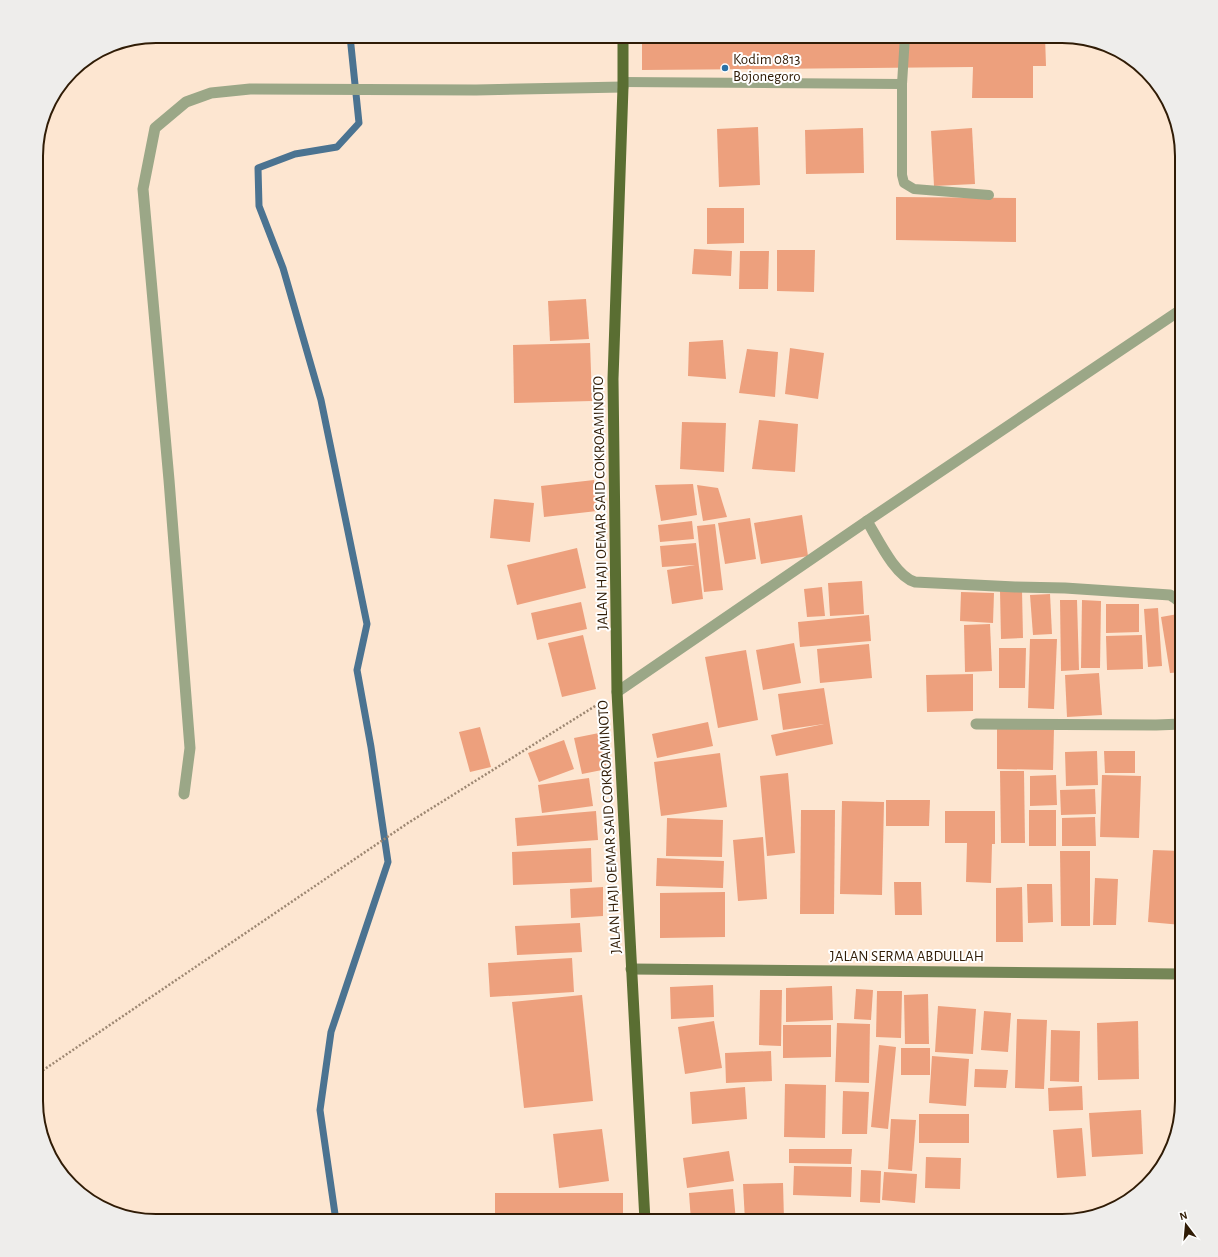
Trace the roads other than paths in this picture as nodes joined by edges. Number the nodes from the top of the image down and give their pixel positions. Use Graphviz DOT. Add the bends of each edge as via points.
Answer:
graph roads {
  1 [pos="623,43"];
  2 [pos="905,43"];
  3 [pos="902,84"];
  4 [pos="623,85"];
  5 [pos="989,195"];
  6 [pos="1175,314"];
  7 [pos="867,521"];
  8 [pos="1175,598"];
  9 [pos="617,692"];
  10 [pos="976,724"];
  11 [pos="1175,724"];
  12 [pos="184,794"];
  13 [pos="631,969"];
  14 [pos="1175,974"];
  15 [pos="645,1214"];
  1 -- 4 [label="main road, JALAN HAJI OEMAR SAID COKROAMINOTO"];
  2 -- 3 [label="lane"];
  3 -- 4 [label="lane"];
  3 -- 5 [label="lane" via="904,183 914,189"];
  4 -- 9 [label="main road, JALAN HAJI OEMAR SAID COKROAMINOTO" via="613,379"];
  4 -- 12 [label="street" via="476,90 250,89 211,93 186,102 155,128 143,189 190,748"];
  6 -- 7 [label="street"];
  7 -- 8 [label="street" via="897,570 908,580 915,582 1065,588 1170,595"];
  7 -- 9 [label="street"];
  9 -- 13 [label="main road, JALAN HAJI OEMAR SAID COKROAMINOTO"];
  10 -- 11 [label="street"];
  13 -- 14 [label="main road, JALAN SERMA ABDULLAH"];
  13 -- 15 [label="main road, JALAN HAJI OEMAR SAID COKROAMINOTO"];
}
